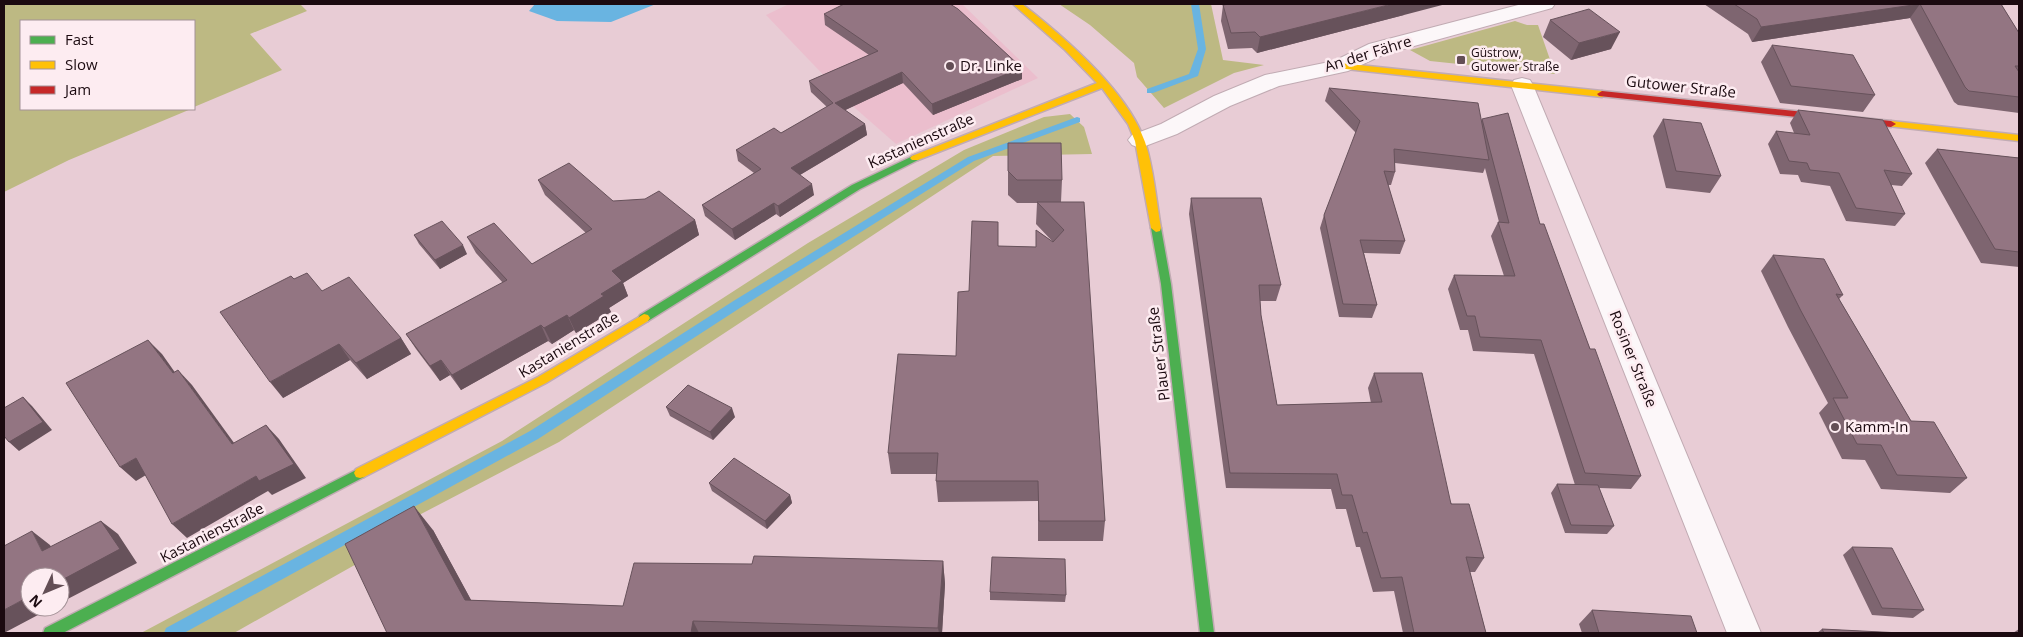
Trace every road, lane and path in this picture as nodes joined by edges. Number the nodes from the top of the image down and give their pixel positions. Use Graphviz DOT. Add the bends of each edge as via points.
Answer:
graph roads {
  1 [pos="1017,4"];
  2 [pos="1545,4"];
  3 [pos="1340,66"];
  4 [pos="1103,84"];
  5 [pos="1522,85"];
  6 [pos="2019,138"];
  7 [pos="1140,140"];
  8 [pos="50,633"];
  9 [pos="1207,633"];
  10 [pos="1744,633"];
  1 -- 4 [label="street, Plauer Straße" via="1041,22"];
  2 -- 3 [label="street, An der Fähre" via="1377,50"];
  3 -- 5 [label="street, Gutower Straße"];
  3 -- 7 [label="street, An der Fähre" via="1273,80"];
  4 -- 7 [label="street, Plauer Straße" via="1124,111"];
  4 -- 8 [label="street, Kastanienstraße" via="891,168 542,380"];
  5 -- 6 [label="street, Gutower Straße"];
  5 -- 10 [label="street, Rosiner Straße"];
  7 -- 9 [label="street, Plauer Straße" via="1166,284"];
}
